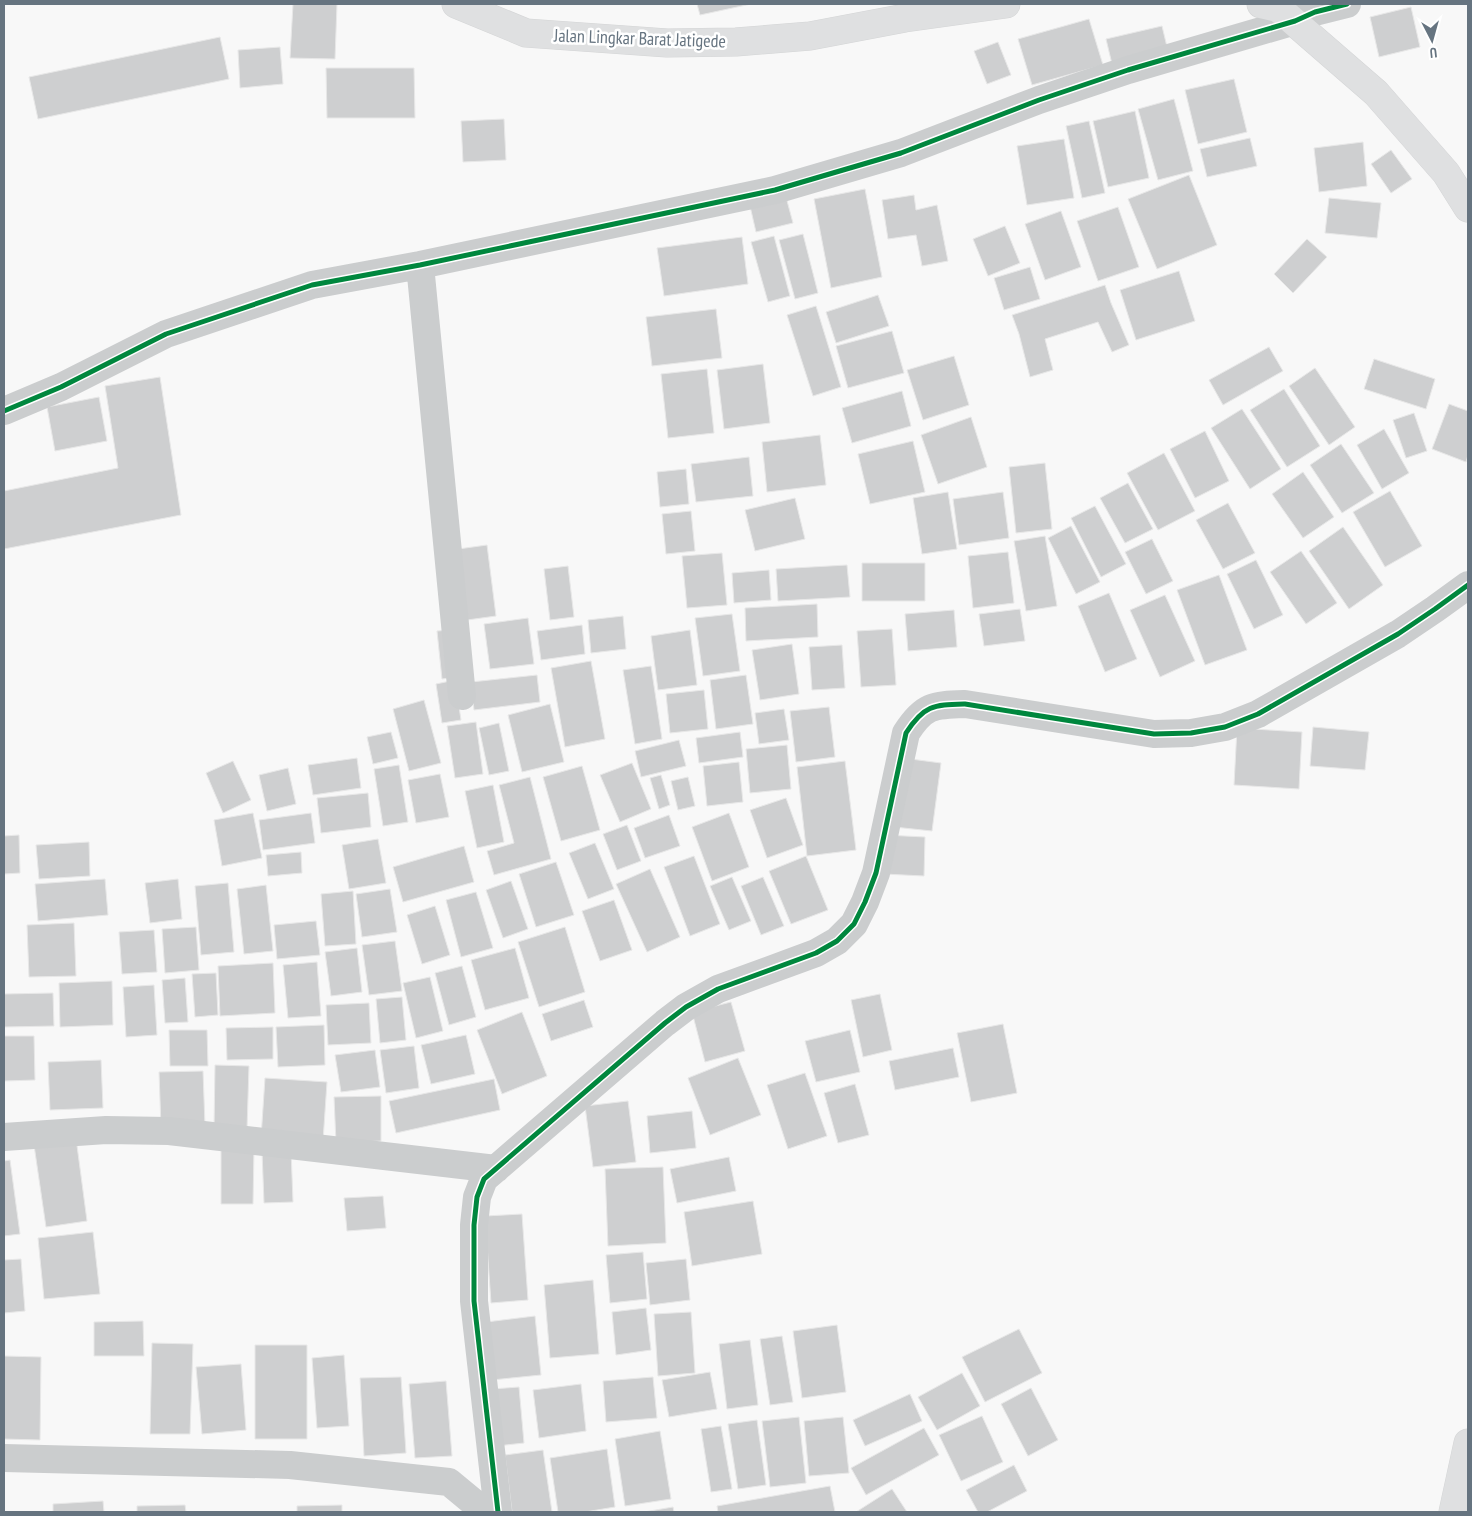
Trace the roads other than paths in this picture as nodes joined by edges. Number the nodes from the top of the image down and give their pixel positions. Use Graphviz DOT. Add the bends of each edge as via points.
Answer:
graph roads {
  1 [pos="456,4"];
  2 [pos="1006,4"];
  3 [pos="1261,4"];
  4 [pos="1347,4"];
  5 [pos="1295,22"];
  6 [pos="1468,208"];
  7 [pos="420,265"];
  8 [pos="4,411"];
  9 [pos="1468,585"];
  10 [pos="462,696"];
  11 [pos="4,1137"];
  12 [pos="496,1169"];
  13 [pos="1468,1443"];
  14 [pos="4,1458"];
  15 [pos="481,1512"];
  16 [pos="498,1512"];
  17 [pos="1453,1512"];
  1 -- 2 [label="main road, Jalan Lingkar Barat Jatigede" via="526,33 667,43 810,36 904,18"];
  3 -- 5 [label="main road" via="1278,8"];
  4 -- 5 [label="street" via="1315,12"];
  5 -- 6 [label="main road" via="1376,93 1446,174"];
  5 -- 7 [label="street" via="1128,70 901,153 784,187"];
  7 -- 8 [label="street" via="312,285 166,334 61,387"];
  7 -- 10 [label="street"];
  9 -- 12 [label="street" via="1398,634 1258,714 1225,727 1191,733 1154,734 965,704 940,705 923,711 906,733 876,873 854,924 837,941 816,953 718,990 686,1007"];
  11 -- 12 [label="street" via="106,1130 169,1130"];
  12 -- 16 [label="street" via="484,1180 477,1197 474,1301"];
  13 -- 17 [label="main road"];
  14 -- 15 [label="street" via="290,1465 449,1482"];
}
